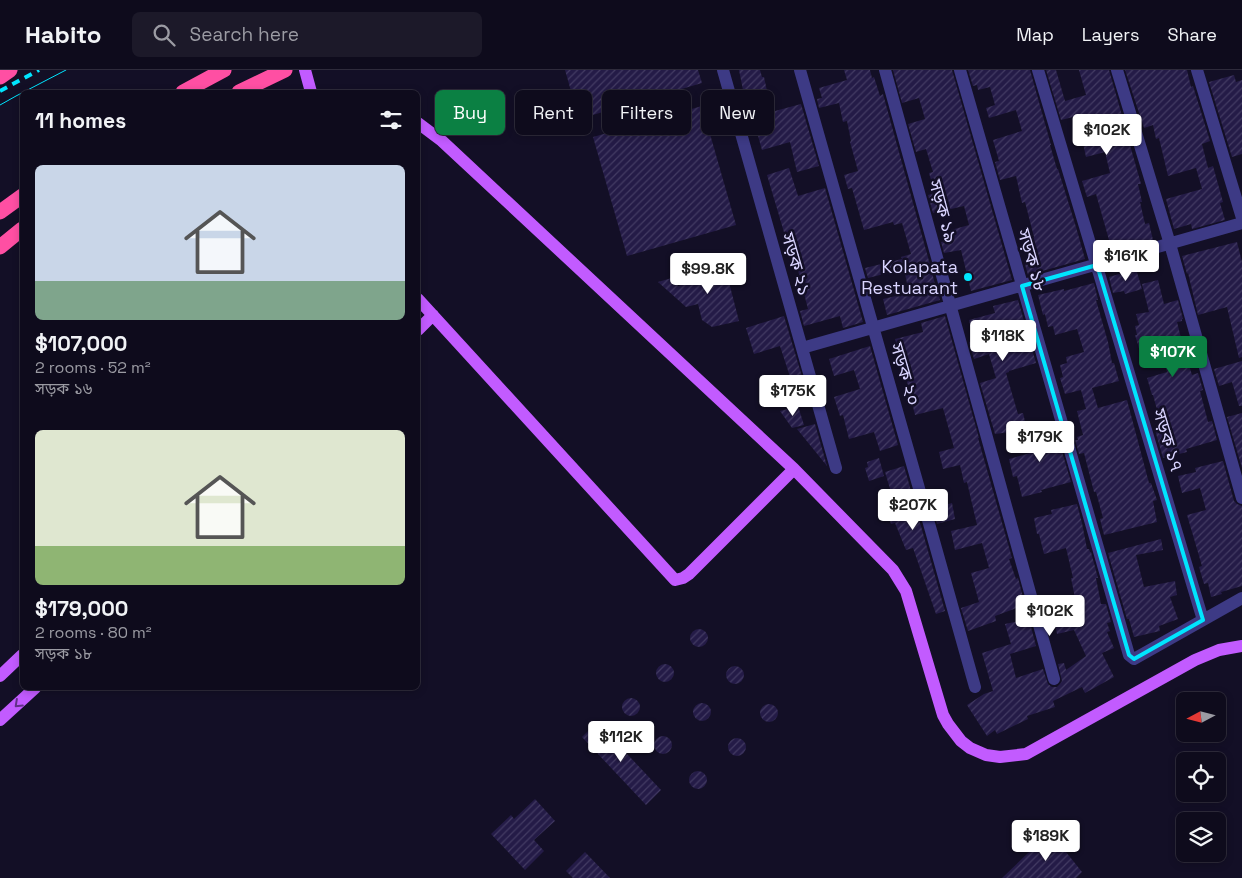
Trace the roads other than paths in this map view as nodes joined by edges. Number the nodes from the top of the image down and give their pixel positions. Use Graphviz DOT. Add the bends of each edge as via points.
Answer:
graph roads {
  1 [pos="10,70"];
  2 [pos="224,70"];
  3 [pos="285,70"];
  4 [pos="305,70"];
  5 [pos="723,70"];
  6 [pos="800,70"];
  7 [pos="885,70"];
  8 [pos="960,70"];
  9 [pos="1038,70"];
  10 [pos="1117,70"];
  11 [pos="1197,70"];
  12 [pos="0,77"];
  13 [pos="187,90"];
  14 [pos="243,90"];
  15 [pos="310,90"];
  16 [pos="420,124"];
  17 [pos="20,197"];
  18 [pos="0,212"];
  19 [pos="1242,218"];
  20 [pos="1242,223"];
  21 [pos="20,231"];
  22 [pos="1170,244"];
  23 [pos="0,247"];
  24 [pos="1097,264"];
  25 [pos="1022,286"];
  26 [pos="420,300"];
  27 [pos="951,306"];
  28 [pos="433,315"];
  29 [pos="420,328"];
  30 [pos="873,328"];
  31 [pos="802,348"];
  32 [pos="836,468"];
  33 [pos="794,469"];
  34 [pos="1242,498"];
  35 [pos="1242,598"];
  36 [pos="1203,620"];
  37 [pos="1242,646"];
  38 [pos="20,657"];
  39 [pos="0,676"];
  40 [pos="1054,679"];
  41 [pos="975,687"];
  42 [pos="33,690"];
  43 [pos="0,720"];
  1 -- 12 [label="highway"];
  2 -- 13 [label="highway"];
  3 -- 14 [label="highway"];
  4 -- 15 [label="main road"];
  5 -- 31 [label="street, সড়ক ২১"];
  6 -- 30 [label="street, সড়ক ২০"];
  7 -- 27 [label="street, সড়ক ১৯"];
  8 -- 25 [label="street, সড়ক ১৮"];
  9 -- 24 [label="street, সড়ক ১৭"];
  10 -- 22 [label="street"];
  11 -- 19 [label="street"];
  16 -- 33 [label="main road" via="442,141"];
  17 -- 18 [label="highway"];
  20 -- 22 [label="street"];
  21 -- 23 [label="highway"];
  22 -- 24 [label="street"];
  22 -- 34 [label="street"];
  24 -- 25 [label="street"];
  24 -- 36 [label="street, সড়ক ১৭"];
  25 -- 27 [label="street"];
  25 -- 36 [label="street, সড়ক ১৮" via="1130,656 1134,659"];
  26 -- 28 [label="main road"];
  27 -- 30 [label="street"];
  27 -- 40 [label="street, সড়ক ১৯"];
  28 -- 29 [label="main road"];
  28 -- 33 [label="main road" via="675,580 689,574"];
  30 -- 31 [label="street"];
  30 -- 41 [label="street, সড়ক ২০"];
  31 -- 32 [label="street, সড়ক ২১"];
  33 -- 37 [label="main road" via="893,570 906,591 943,715 961,741 978,753 1000,757 1026,754 1195,660 1219,650"];
  35 -- 36 [label="street"];
  38 -- 39 [label="main road"];
  42 -- 43 [label="main road, one-way"];
}
